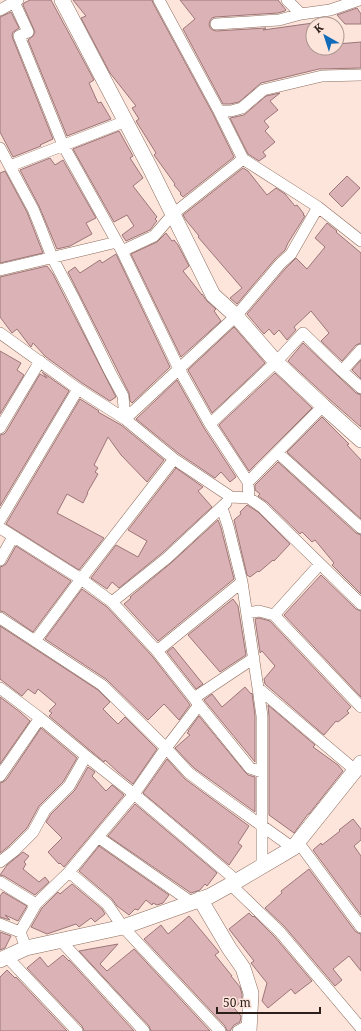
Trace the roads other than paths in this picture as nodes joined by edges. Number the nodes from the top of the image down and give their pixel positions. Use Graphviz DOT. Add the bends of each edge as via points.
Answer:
graph roads {
  1 [pos="62,0"];
  2 [pos="159,0"];
  3 [pos="287,0"];
  4 [pos="16,1"];
  5 [pos="360,1"];
  6 [pos="0,10"];
  7 [pos="301,14"];
  8 [pos="216,24"];
  9 [pos="361,75"];
  10 [pos="218,111"];
  11 [pos="126,121"];
  12 [pos="63,145"];
  13 [pos="0,148"];
  14 [pos="243,159"];
  15 [pos="10,166"];
  16 [pos="318,207"];
  17 [pos="173,214"];
  18 [pos="361,241"];
  19 [pos="120,246"];
  20 [pos="52,257"];
  21 [pos="0,270"];
  22 [pos="236,316"];
  23 [pos="0,334"];
  24 [pos="361,350"];
  25 [pos="40,362"];
  26 [pos="276,362"];
  27 [pos="179,368"];
  28 [pos="342,371"];
  29 [pos="361,388"];
  30 [pos="78,389"];
  31 [pos="323,406"];
  32 [pos="125,419"];
  33 [pos="210,424"];
  34 [pos="0,428"];
  35 [pos="361,440"];
  36 [pos="278,453"];
  37 [pos="174,459"];
  38 [pos="248,482"];
  39 [pos="232,497"];
  40 [pos="249,498"];
  41 [pos="222,508"];
  42 [pos="0,520"];
  43 [pos="0,528"];
  44 [pos="361,528"];
  45 [pos="14,537"];
  46 [pos="0,560"];
  47 [pos="320,564"];
  48 [pos="82,579"];
  49 [pos="242,582"];
  50 [pos="112,602"];
  51 [pos="361,604"];
  52 [pos="247,613"];
  53 [pos="274,615"];
  54 [pos="0,618"];
  55 [pos="35,641"];
  56 [pos="157,651"];
  57 [pos="254,658"];
  58 [pos="0,688"];
  59 [pos="258,688"];
  60 [pos="197,702"];
  61 [pos="361,707"];
  62 [pos="40,718"];
  63 [pos="166,748"];
  64 [pos="86,756"];
  65 [pos="358,766"];
  66 [pos="262,772"];
  67 [pos="0,776"];
  68 [pos="134,794"];
  69 [pos="262,826"];
  70 [pos="98,836"];
  71 [pos="295,845"];
  72 [pos="0,862"];
  73 [pos="262,866"];
  74 [pos="69,872"];
  75 [pos="0,882"];
  76 [pos="234,883"];
  77 [pos="196,901"];
  78 [pos="36,904"];
  79 [pos="0,924"];
  80 [pos="123,927"];
  81 [pos="361,927"];
  82 [pos="20,932"];
  83 [pos="61,941"];
  84 [pos="26,948"];
  85 [pos="4,958"];
  86 [pos="361,1028"];
  87 [pos="245,1029"];
  88 [pos="77,1031"];
  89 [pos="144,1031"];
  90 [pos="220,1031"];
  1 -- 11 [label="street"];
  2 -- 10 [label="street"];
  3 -- 7 [label="street"];
  4 -- 6 [label="street"];
  4 -- 12 [label="street" via="28,32 19,36"];
  5 -- 7 [label="street" via="330,10"];
  7 -- 8 [label="street" via="279,20"];
  9 -- 10 [label="street" via="322,76 264,90 242,108"];
  10 -- 14 [label="street"];
  11 -- 12 [label="street"];
  11 -- 17 [label="street"];
  12 -- 15 [label="street"];
  12 -- 19 [label="street"];
  13 -- 15 [label="street"];
  14 -- 16 [label="street"];
  14 -- 17 [label="street"];
  15 -- 20 [label="street" via="40,226"];
  16 -- 18 [label="street"];
  16 -- 22 [label="street" via="291,254"];
  17 -- 19 [label="street" via="154,236"];
  17 -- 22 [label="street" via="213,295"];
  19 -- 20 [label="street"];
  19 -- 27 [label="street"];
  20 -- 21 [label="street"];
  20 -- 32 [label="street" via="123,396"];
  22 -- 26 [label="street"];
  22 -- 27 [label="street"];
  23 -- 25 [label="street"];
  24 -- 28 [label="street"];
  25 -- 30 [label="street"];
  25 -- 34 [label="street"];
  26 -- 28 [label="street" via="303,333"];
  26 -- 31 [label="street"];
  26 -- 33 [label="street"];
  27 -- 32 [label="street"];
  27 -- 33 [label="street"];
  28 -- 29 [label="street"];
  30 -- 32 [label="street"];
  30 -- 42 [label="street"];
  31 -- 35 [label="street"];
  31 -- 36 [label="street"];
  32 -- 37 [label="street"];
  33 -- 38 [label="street"];
  36 -- 38 [label="street"];
  36 -- 44 [label="street"];
  37 -- 39 [label="street"];
  37 -- 48 [label="street"];
  38 -- 40 [label="street"];
  39 -- 40 [label="street"];
  39 -- 41 [label="street"];
  40 -- 47 [label="street" via="262,507"];
  41 -- 49 [label="street"];
  41 -- 50 [label="street" via="167,558"];
  43 -- 45 [label="street"];
  45 -- 46 [label="street"];
  45 -- 48 [label="street"];
  47 -- 51 [label="street"];
  47 -- 53 [label="street"];
  48 -- 50 [label="street"];
  48 -- 55 [label="street"];
  49 -- 52 [label="street"];
  49 -- 56 [label="street"];
  50 -- 56 [label="street"];
  52 -- 53 [label="street" via="259,611"];
  52 -- 57 [label="street"];
  53 -- 61 [label="street"];
  54 -- 55 [label="street"];
  55 -- 63 [label="street" via="102,685"];
  56 -- 60 [label="street"];
  57 -- 59 [label="street"];
  57 -- 60 [label="street"];
  58 -- 62 [label="street"];
  59 -- 65 [label="street"];
  59 -- 66 [label="street" via="262,716"];
  60 -- 63 [label="street"];
  60 -- 66 [label="street" via="250,768"];
  62 -- 64 [label="street"];
  62 -- 67 [label="street"];
  63 -- 68 [label="street"];
  63 -- 69 [label="street" via="189,773"];
  64 -- 68 [label="street"];
  64 -- 72 [label="street" via="69,786 45,810 33,832"];
  65 -- 71 [label="street"];
  66 -- 69 [label="street"];
  68 -- 70 [label="street"];
  68 -- 76 [label="street"];
  69 -- 71 [label="street"];
  69 -- 73 [label="street"];
  70 -- 74 [label="street"];
  70 -- 77 [label="street"];
  71 -- 73 [label="street"];
  71 -- 81 [label="street"];
  73 -- 76 [label="street"];
  74 -- 78 [label="street"];
  74 -- 80 [label="street" via="107,904"];
  75 -- 78 [label="street"];
  76 -- 77 [label="street"];
  76 -- 86 [label="street"];
  77 -- 80 [label="street"];
  77 -- 87 [label="street" via="243,968 251,993"];
  78 -- 82 [label="street"];
  79 -- 82 [label="street"];
  80 -- 83 [label="street"];
  80 -- 90 [label="street"];
  82 -- 84 [label="street"];
  83 -- 84 [label="street"];
  83 -- 89 [label="street"];
  84 -- 85 [label="street"];
  85 -- 88 [label="street"];
}
